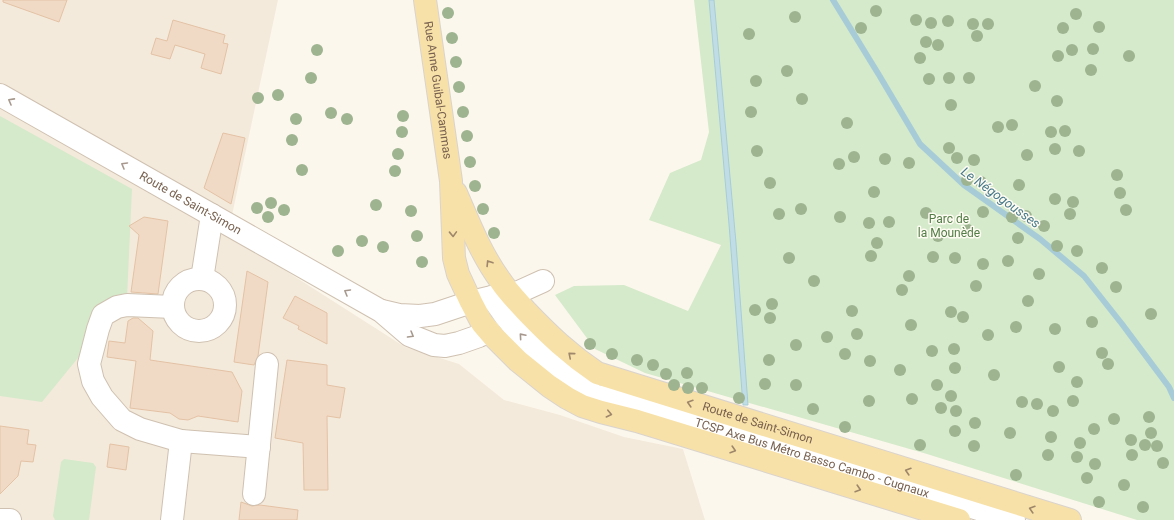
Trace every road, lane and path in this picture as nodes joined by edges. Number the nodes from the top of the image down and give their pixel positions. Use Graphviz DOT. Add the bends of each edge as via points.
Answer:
graph roads {
  1 [pos="425,0"];
  2 [pos="0,95"];
  3 [pos="451,181"];
  4 [pos="212,215"];
  5 [pos="202,279"];
  6 [pos="543,281"];
  7 [pos="502,296"];
  8 [pos="471,302"];
  9 [pos="172,307"];
  10 [pos="381,311"];
  11 [pos="489,331"];
  12 [pos="267,364"];
  13 [pos="549,386"];
  14 [pos="610,399"];
  15 [pos="181,441"];
  16 [pos="259,447"];
  17 [pos="254,494"];
  18 [pos="0,520"];
  19 [pos="10,520"];
  20 [pos="172,520"];
  21 [pos="959,520"];
  22 [pos="1014,520"];
  23 [pos="1070,520"];
  1 -- 3 [label="main road, Rue Anne Guibal-Cammas"];
  4 -- 2 [label="street, Route de Saint-Simon, one-way"];
  7 -- 3 [label="main road, Rue Anne Guibal-Cammas, one-way" via="500,281 485,257"];
  3 -- 8 [label="main road, Rue Anne Guibal-Cammas, one-way" via="454,258 458,274"];
  4 -- 5 [label="street"];
  10 -- 4 [label="street, Route de Saint-Simon, one-way"];
  5 -- 9 [label="street" via="192,280 177,290"];
  5 -- 9 [label="street" via="218,287 223,295 224,313 220,321 205,331 187,329 180,324"];
  6 -- 7 [label="street"];
  7 -- 8 [label="street, Route de Saint-Simon"];
  14 -- 7 [label="street, TCSP Axe Bus Métro Basso Cambo - Cugnaux, one-way" via="564,375 539,353 504,314"];
  23 -- 7 [label="main road, Route de Saint-Simon, one-way" via="597,373 574,358"];
  8 -- 10 [label="street, Route de Saint-Simon" via="435,314 420,316"];
  8 -- 11 [label="main road"];
  9 -- 15 [label="street" via="127,305 103,315 89,364 93,382 122,420 140,430"];
  10 -- 11 [label="street, Route de Saint-Simon, one-way" via="409,335 434,344 445,346"];
  11 -- 13 [label="main road" via="518,361"];
  12 -- 16 [label="street"];
  13 -- 14 [label="street, TCSP Axe Bus Métro Basso Cambo - Cugnaux"];
  13 -- 21 [label="main road, one-way" via="588,408"];
  14 -- 22 [label="street, TCSP Axe Bus Métro Basso Cambo - Cugnaux" via="643,406"];
  15 -- 16 [label="street"];
  15 -- 20 [label="street"];
  16 -- 17 [label="street"];
  18 -- 19 [label="street"];
}
